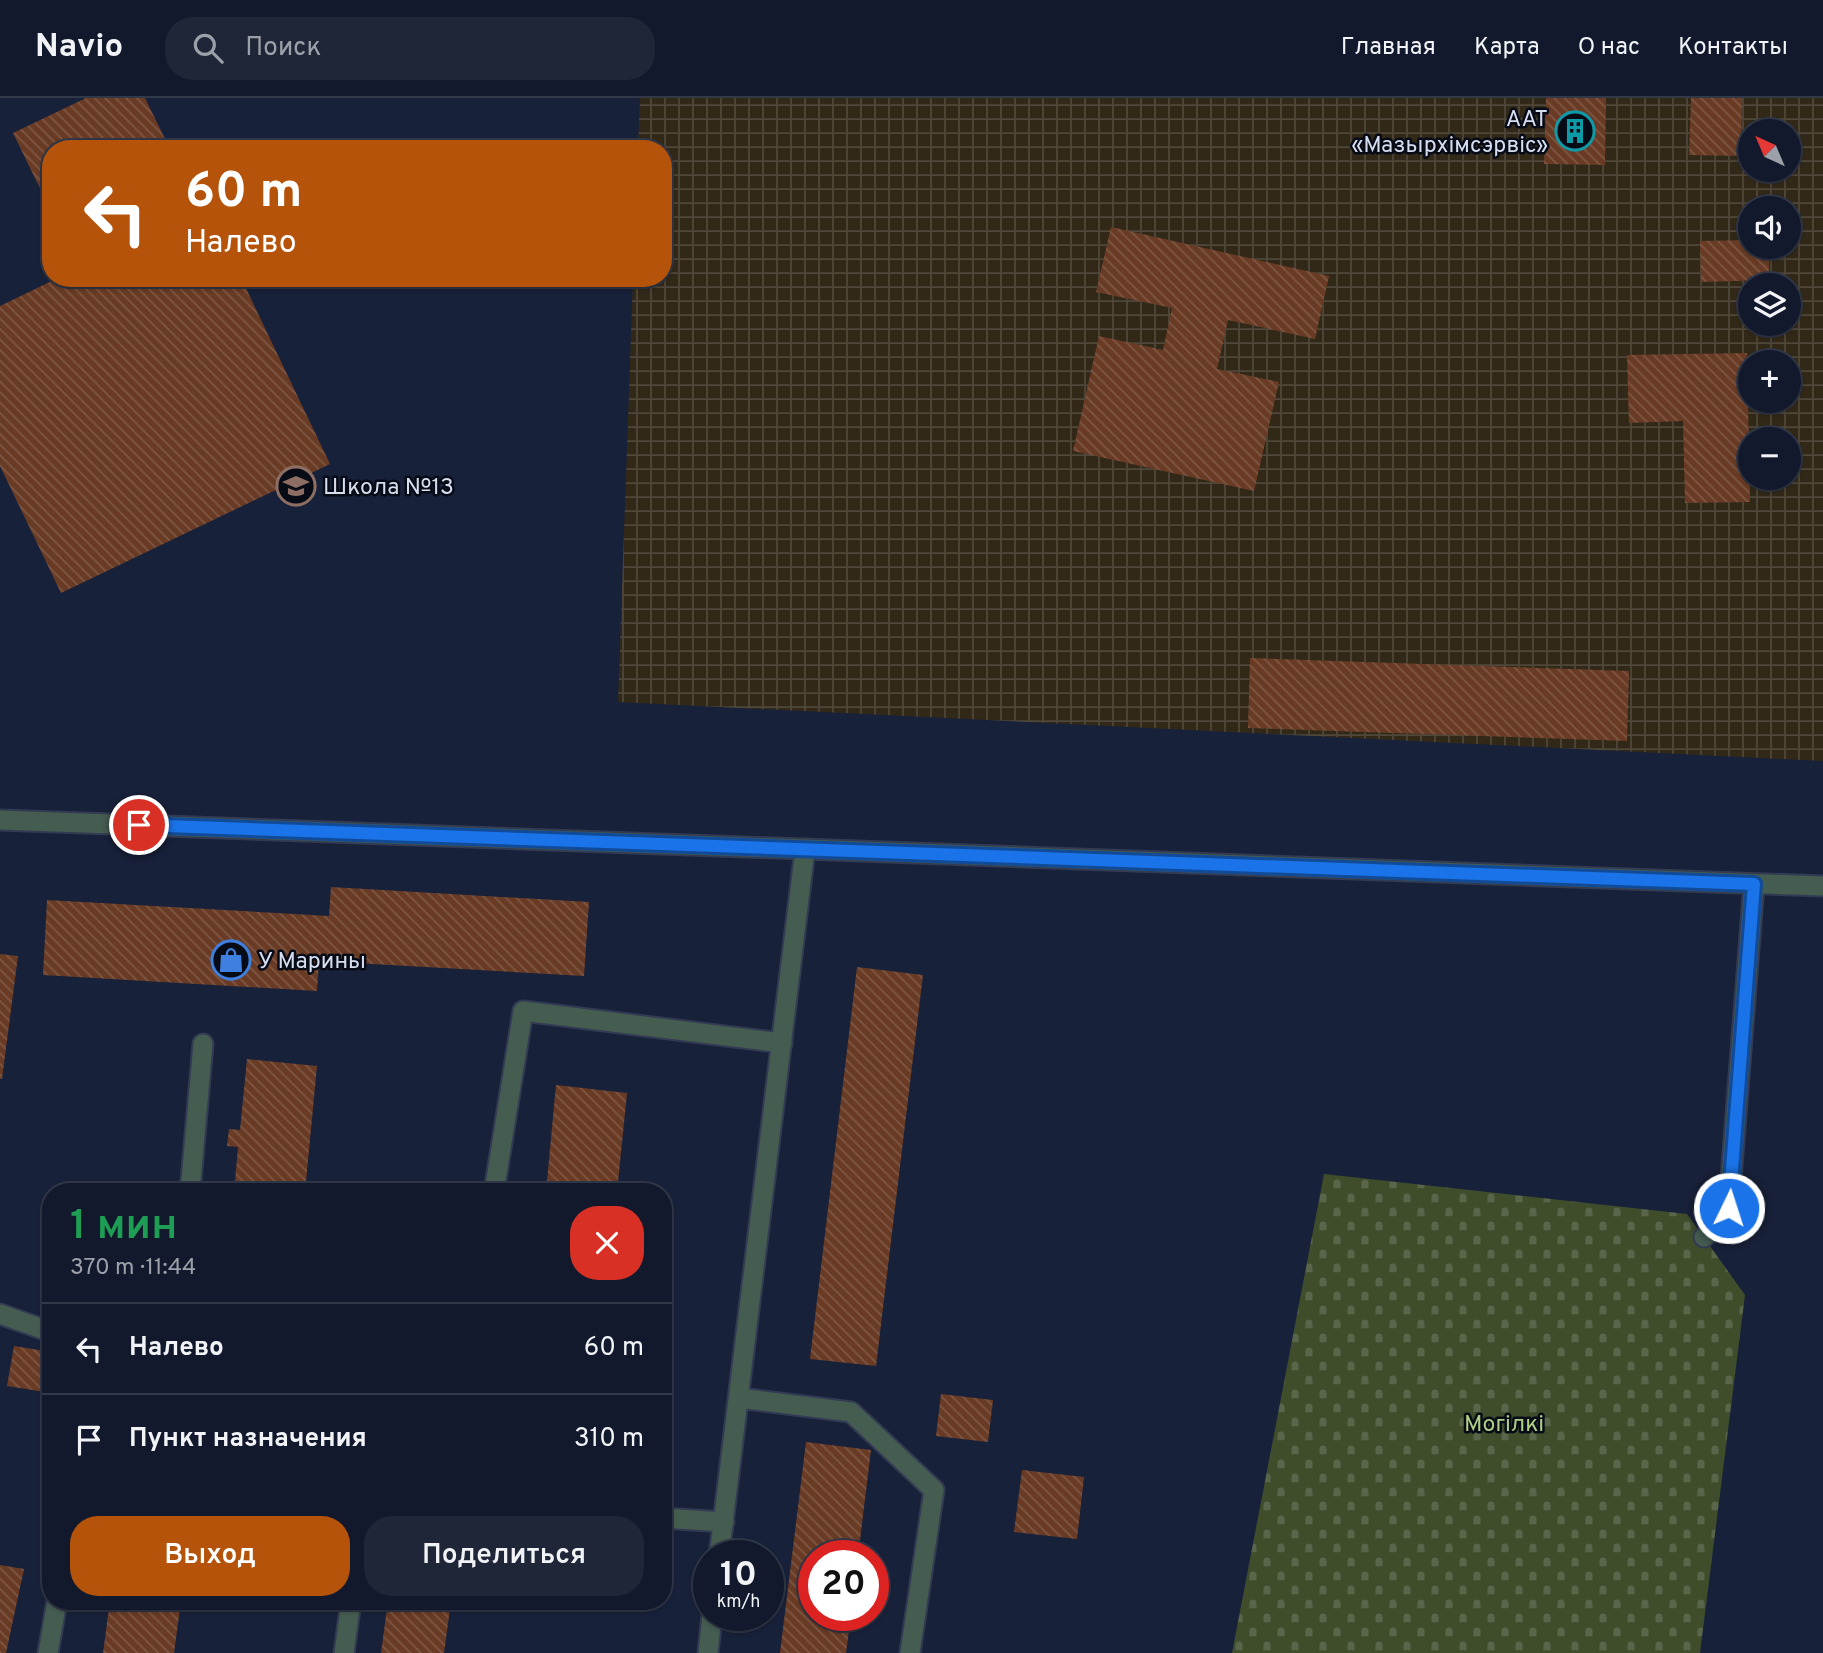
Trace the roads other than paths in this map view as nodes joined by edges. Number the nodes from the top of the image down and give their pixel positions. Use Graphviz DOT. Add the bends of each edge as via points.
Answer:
graph roads {
  1 [pos="0,820"];
  2 [pos="805,849"];
  3 [pos="1754,884"];
  4 [pos="1823,886"];
  5 [pos="782,1043"];
  6 [pos="203,1044"];
  7 [pos="191,1183"];
  8 [pos="495,1183"];
  9 [pos="1704,1237"];
  10 [pos="0,1314"];
  11 [pos="42,1329"];
  12 [pos="739,1398"];
  13 [pos="672,1518"];
  14 [pos="724,1521"];
  15 [pos="721,1540"];
  16 [pos="55,1610"];
  17 [pos="350,1610"];
  18 [pos="710,1631"];
  19 [pos="48,1653"];
  20 [pos="344,1653"];
  21 [pos="708,1653"];
  22 [pos="910,1653"];
  1 -- 2 [label="lane"];
  2 -- 3 [label="lane"];
  2 -- 5 [label="lane"];
  3 -- 4 [label="lane"];
  3 -- 9 [label="lane" via="1728,1217"];
  5 -- 8 [label="lane" via="523,1011"];
  5 -- 12 [label="lane"];
  6 -- 7 [label="lane"];
  10 -- 11 [label="lane"];
  12 -- 14 [label="lane"];
  12 -- 22 [label="lane" via="851,1412 934,1490"];
  13 -- 14 [label="lane"];
  14 -- 15 [label="lane"];
  16 -- 19 [label="lane"];
  17 -- 20 [label="lane"];
  18 -- 21 [label="lane"];
}
